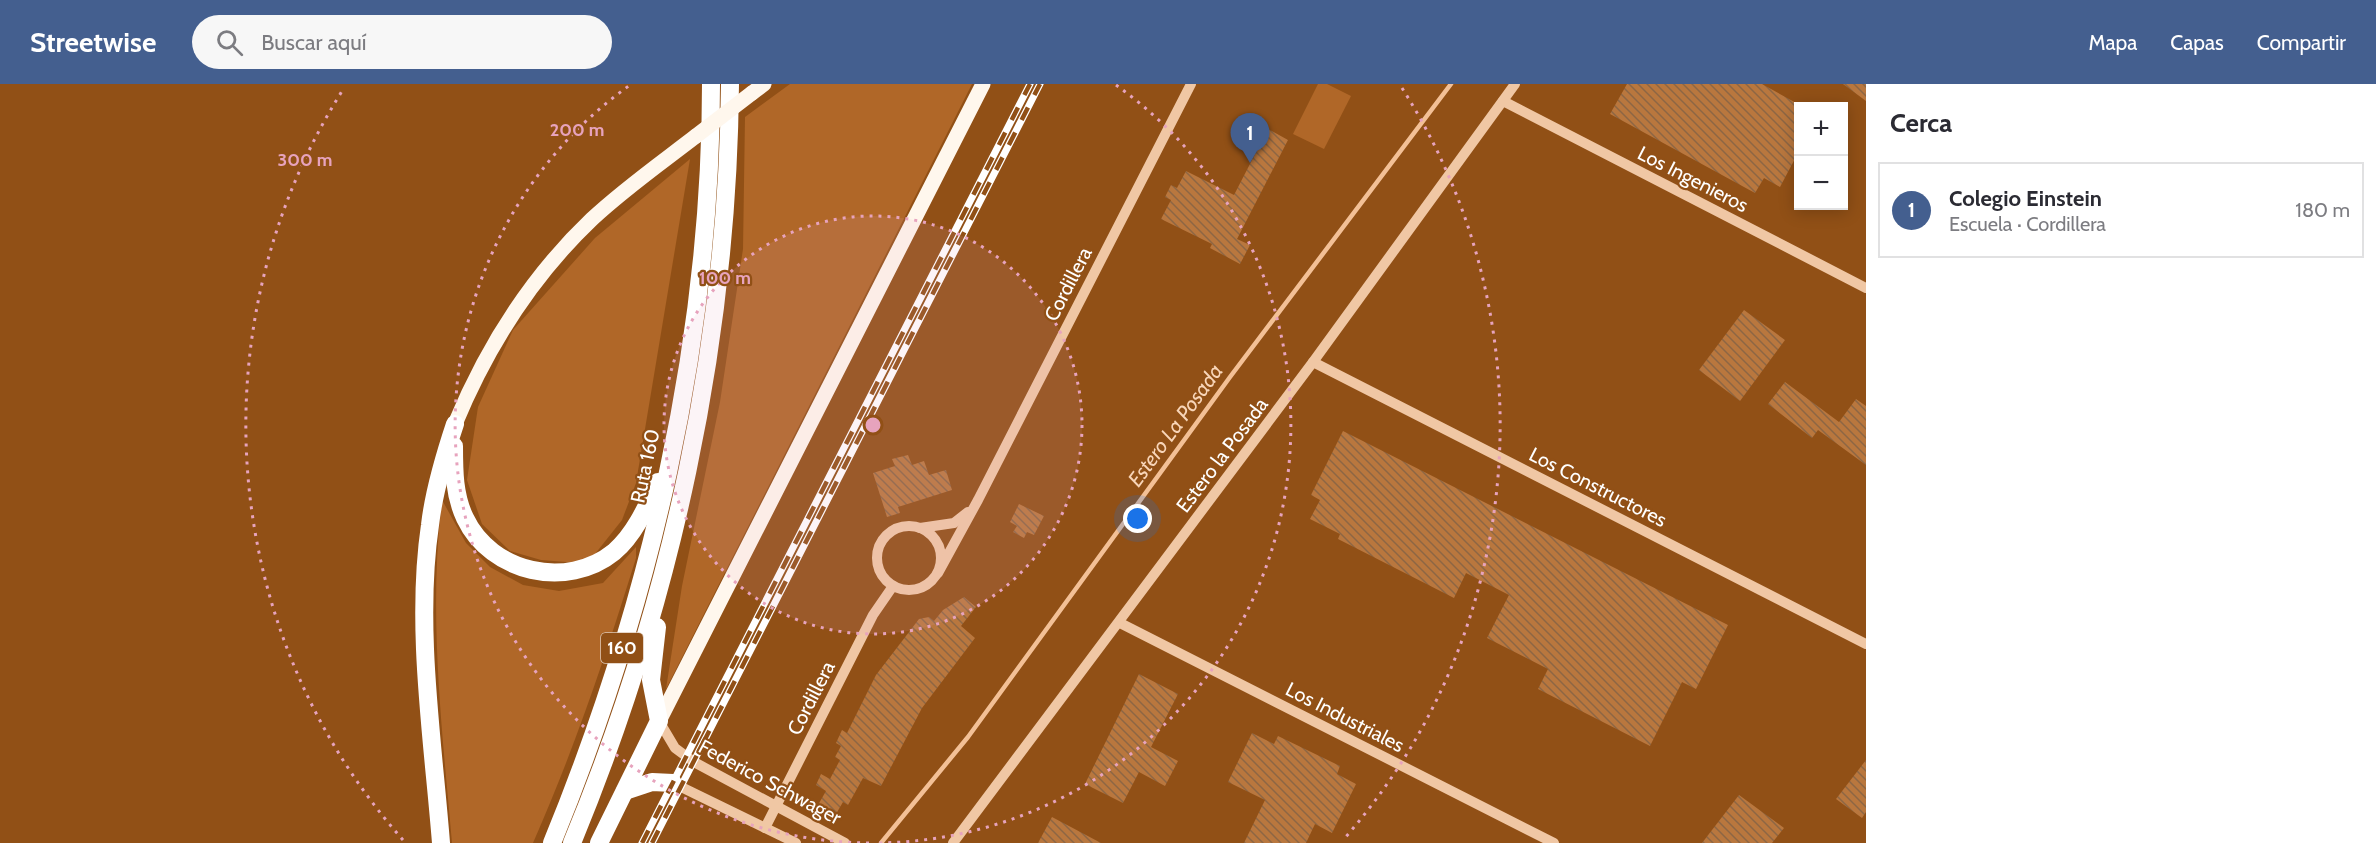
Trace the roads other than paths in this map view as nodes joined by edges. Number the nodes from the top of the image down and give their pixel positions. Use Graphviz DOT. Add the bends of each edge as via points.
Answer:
graph roads {
  1 [pos="711,84"];
  2 [pos="730,84"];
  3 [pos="983,84"];
  4 [pos="1191,84"];
  5 [pos="1515,84"];
  6 [pos="758,88"];
  7 [pos="1503,101"];
  8 [pos="1866,288"];
  9 [pos="1313,362"];
  10 [pos="455,424"];
  11 [pos="672,447"];
  12 [pos="978,500"];
  13 [pos="920,528"];
  14 [pos="938,573"];
  15 [pos="662,575"];
  16 [pos="893,586"];
  17 [pos="1120,623"];
  18 [pos="1866,644"];
  19 [pos="659,721"];
  20 [pos="673,783"];
  21 [pos="625,790"];
  22 [pos="776,807"];
  23 [pos="765,828"];
  24 [pos="441,843"];
  25 [pos="552,843"];
  26 [pos="572,843"];
  27 [pos="598,843"];
  28 [pos="796,843"];
  29 [pos="846,843"];
  30 [pos="952,843"];
  31 [pos="1554,843"];
  1 -- 11 [label="highway, Ruta 160 / 160" via="700,263"];
  2 -- 15 [label="highway, 160" via="723,223 710,341 692,447"];
  3 -- 19 [label="main road"];
  4 -- 12 [label="street, Cordillera"];
  5 -- 7 [label="street, Estero la Posada"];
  6 -- 10 [label="main road, bridge" via="612,201 555,258 492,348"];
  7 -- 8 [label="street, Los Ingenieros"];
  7 -- 9 [label="street, Estero la Posada"];
  9 -- 17 [label="street, Estero la Posada"];
  9 -- 18 [label="street, Los Constructores"];
  10 -- 11 [label="highway" via="454,482 472,531 490,550 512,564 550,573 587,567 607,557 625,541 653,493"];
  10 -- 24 [label="highway" via="433,502 425,584"];
  11 -- 25 [label="highway, Ruta 160 / 160" via="627,632 590,746"];
  12 -- 13 [label="street, Cordillera" via="954,523"];
  12 -- 14 [label="street, Cordillera"];
  13 -- 14 [label="street" via="937,542 941,552"];
  13 -- 16 [label="street, Cordillera" via="890,532 878,549 879,570"];
  14 -- 16 [label="street, Cordillera" via="923,588"];
  15 -- 19 [label="highway" via="651,680"];
  15 -- 26 [label="highway, 160" via="625,700"];
  16 -- 22 [label="street, Cordillera" via="873,615"];
  17 -- 30 [label="street, Estero la Posada"];
  17 -- 31 [label="street, Los Industriales"];
  19 -- 21 [label="highway"];
  19 -- 22 [label="street, Federico Schwager" via="682,754"];
  20 -- 21 [label="highway" via="652,782"];
  20 -- 23 [label="street"];
  21 -- 27 [label="highway"];
  22 -- 23 [label="street, Cordillera"];
  22 -- 29 [label="street, Federico Schwager"];
  23 -- 28 [label="street"];
}
